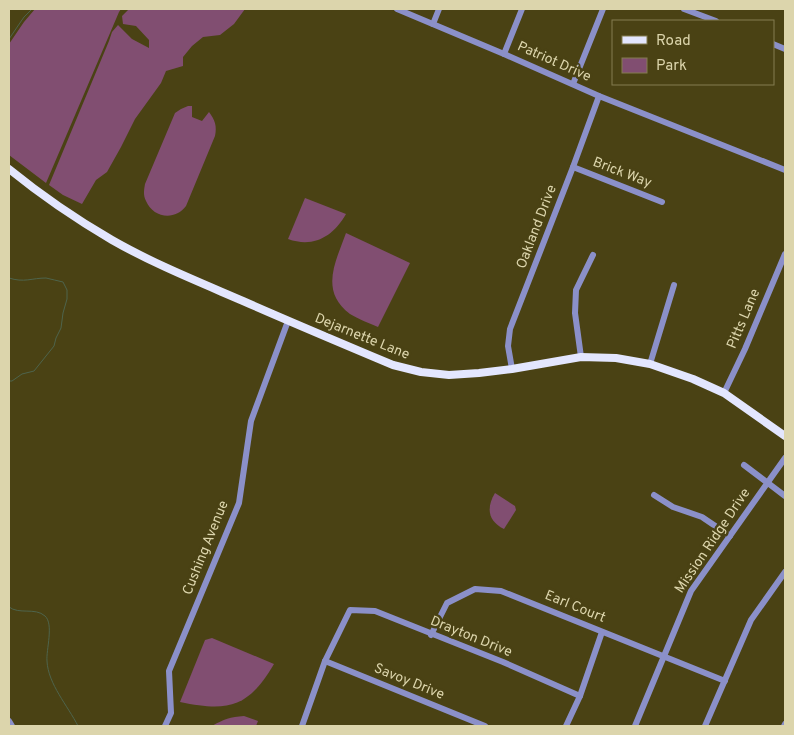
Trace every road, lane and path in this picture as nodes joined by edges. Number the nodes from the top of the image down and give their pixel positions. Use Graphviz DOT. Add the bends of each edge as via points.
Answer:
graph roads {
  1 [pos="397,9"];
  2 [pos="439,9"];
  3 [pos="522,9"];
  4 [pos="603,9"];
  5 [pos="684,9"];
  6 [pos="713,20"];
  7 [pos="433,24"];
  8 [pos="504,54"];
  9 [pos="573,84"];
  10 [pos="599,96"];
  11 [pos="574,167"];
  12 [pos="9,169"];
  13 [pos="785,170"];
  14 [pos="662,202"];
  15 [pos="785,254"];
  16 [pos="593,255"];
  17 [pos="674,285"];
  18 [pos="288,321"];
  19 [pos="582,357"];
  20 [pos="650,364"];
  21 [pos="512,369"];
  22 [pos="724,394"];
  23 [pos="785,436"];
  24 [pos="785,458"];
  25 [pos="744,465"];
  26 [pos="768,483"];
  27 [pos="654,495"];
  28 [pos="785,496"];
  29 [pos="730,536"];
  30 [pos="785,572"];
  31 [pos="602,632"];
  32 [pos="432,635"];
  33 [pos="664,656"];
  34 [pos="325,661"];
  35 [pos="725,681"];
  36 [pos="580,696"];
  37 [pos="9,721"];
  38 [pos="12,726"];
  39 [pos="165,726"];
  40 [pos="302,726"];
  41 [pos="484,726"];
  42 [pos="566,726"];
  43 [pos="636,726"];
  44 [pos="705,726"];
  1 -- 7 [label="street, Patriot Drive"];
  2 -- 7 [label="street"];
  3 -- 8 [label="street"];
  4 -- 9 [label="street"];
  5 -- 6 [label="street"];
  7 -- 8 [label="street, Patriot Drive"];
  8 -- 9 [label="street, Patriot Drive"];
  9 -- 10 [label="street, Patriot Drive"];
  10 -- 11 [label="street, Oakland Drive"];
  10 -- 13 [label="street, Patriot Drive"];
  11 -- 14 [label="street, Brick Way"];
  11 -- 21 [label="street, Oakland Drive" via="510,329 508,346"];
  12 -- 18 [label="main road, Dejarnette Lane" via="78,219 146,258"];
  15 -- 22 [label="street, Pitts Lane"];
  16 -- 19 [label="street" via="576,290 575,313"];
  17 -- 20 [label="street"];
  18 -- 21 [label="main road, Dejarnette Lane" via="393,365 421,372 449,375"];
  18 -- 39 [label="street, Cushing Avenue" via="251,421 239,503 169,670 171,713"];
  19 -- 20 [label="main road, Dejarnette Lane"];
  19 -- 21 [label="main road, Dejarnette Lane"];
  20 -- 22 [label="main road, Dejarnette Lane" via="693,378"];
  22 -- 23 [label="main road, Dejarnette Lane"];
  24 -- 26 [label="street, Mission Ridge Drive"];
  25 -- 26 [label="street"];
  26 -- 28 [label="street"];
  26 -- 29 [label="street, Mission Ridge Drive"];
  27 -- 29 [label="street" via="673,507 702,517"];
  29 -- 33 [label="street, Mission Ridge Drive" via="691,591"];
  30 -- 35 [label="street" via="751,620"];
  31 -- 32 [label="street, Earl Court" via="501,591 475,589 447,603"];
  31 -- 33 [label="street, Earl Court"];
  31 -- 36 [label="street"];
  32 -- 34 [label="street, Drayton Drive" via="375,611 350,610"];
  32 -- 36 [label="street, Drayton Drive"];
  33 -- 35 [label="street, Earl Court"];
  33 -- 43 [label="street, Mission Ridge Drive"];
  34 -- 40 [label="street"];
  34 -- 41 [label="street, Savoy Drive"];
  35 -- 44 [label="street"];
  36 -- 42 [label="street"];
  37 -- 38 [label="street"];
}
